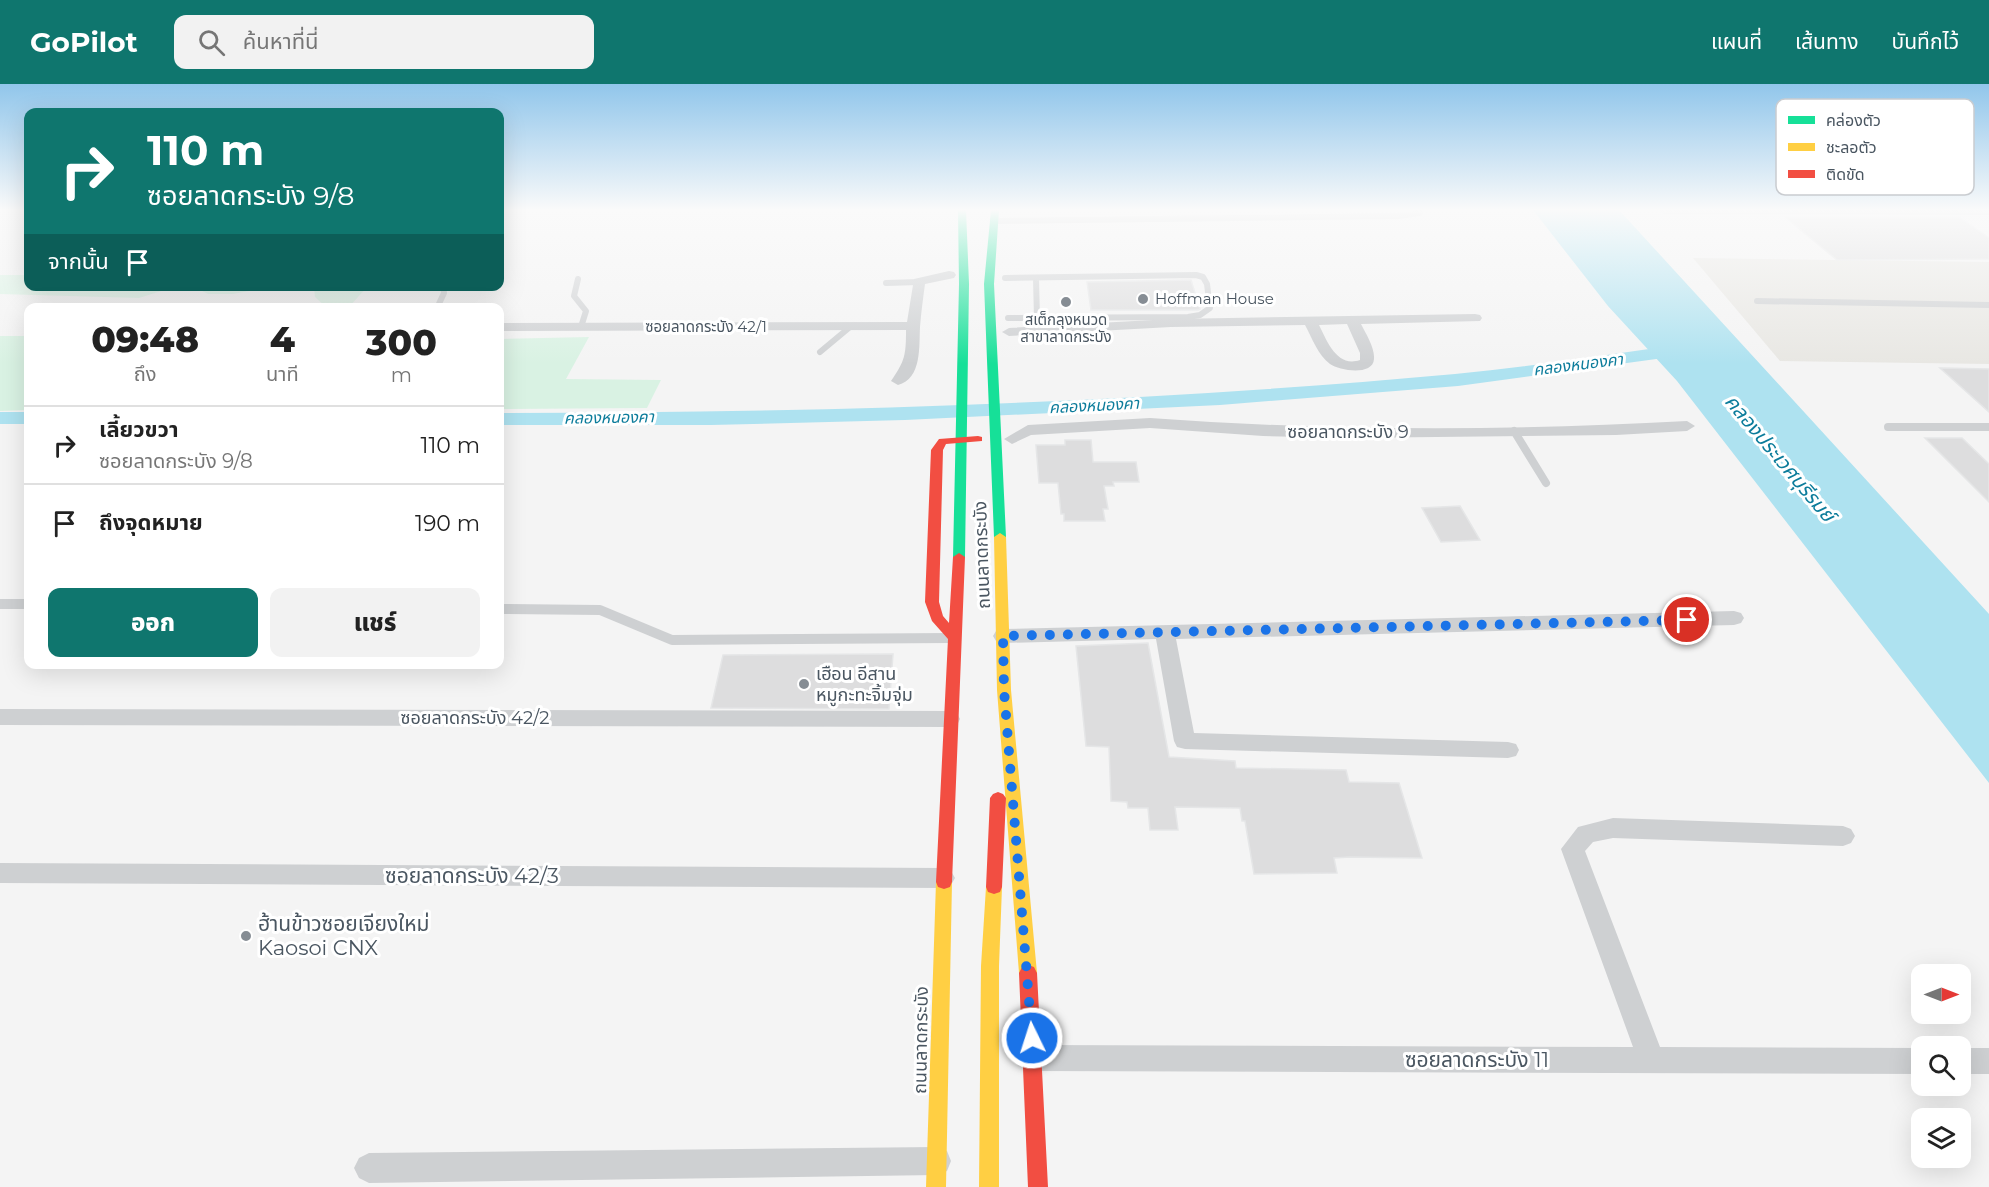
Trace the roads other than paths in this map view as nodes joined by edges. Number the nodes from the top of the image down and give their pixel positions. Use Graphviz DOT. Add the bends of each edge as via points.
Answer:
graph roads {
  1 [pos="950,261"];
  2 [pos="962,261"];
  3 [pos="991,261"];
  4 [pos="1003,261"];
  5 [pos="578,279"];
  6 [pos="1036,279"];
  7 [pos="949,281"];
  8 [pos="919,282"];
  9 [pos="886,283"];
  10 [pos="1005,283"];
  11 [pos="1756,301"];
  12 [pos="1989,305"];
  13 [pos="1037,318"];
  14 [pos="1475,318"];
  15 [pos="1311,321"];
  16 [pos="1353,321"];
  17 [pos="1008,325"];
  18 [pos="913,326"];
  19 [pos="504,327"];
  20 [pos="581,327"];
  21 [pos="850,327"];
  22 [pos="819,352"];
  23 [pos="1009,377"];
  24 [pos="950,379"];
  25 [pos="898,381"];
  26 [pos="1687,426"];
  27 [pos="1888,427"];
  28 [pos="1989,427"];
  29 [pos="1514,430"];
  30 [pos="1012,445"];
  31 [pos="1546,483"];
  32 [pos="1016,585"];
  33 [pos="0,604"];
  34 [pos="24,604"];
  35 [pos="504,609"];
  36 [pos="1734,618"];
  37 [pos="1002,629"];
  38 [pos="1165,633"];
  39 [pos="955,638"];
  40 [pos="1004,690"];
  41 [pos="0,717"];
  42 [pos="950,719"];
  43 [pos="1508,750"];
  44 [pos="1843,836"];
  45 [pos="0,873"];
  46 [pos="943,878"];
  47 [pos="1033,1058"];
  48 [pos="1652,1061"];
  49 [pos="1911,1061"];
  50 [pos="369,1168"];
  51 [pos="936,1174"];
  52 [pos="989,1187"];
  53 [pos="1038,1187"];
  1 -- 7 [label="main road"];
  2 -- 39 [label="main road, ถนนลาดกระบัง"];
  3 -- 37 [label="main road, ถนนลาดกระบัง"];
  4 -- 10 [label="main road"];
  5 -- 20 [label="lane" via="574,296 586,311"];
  6 -- 10 [label="lane"];
  6 -- 13 [label="lane"];
  6 -- 13 [label="lane" via="1196,275 1207,284 1210,308 1188,317"];
  7 -- 8 [label="street"];
  8 -- 9 [label="lane"];
  8 -- 18 [label="street"];
  11 -- 12 [label="lane"];
  13 -- 17 [label="lane"];
  14 -- 16 [label="street"];
  15 -- 16 [label="street"];
  15 -- 16 [label="street" via="1330,359 1350,367 1367,362"];
  15 -- 17 [label="street"];
  18 -- 21 [label="street, ซอยลาดกระบัง 42/1"];
  18 -- 25 [label="street" via="913,356"];
  19 -- 20 [label="street, ซอยลาดกระบัง 42/1"];
  20 -- 21 [label="street, ซอยลาดกระบัง 42/1"];
  21 -- 22 [label="lane"];
  23 -- 24 [label="main road"];
  26 -- 29 [label="street, ซอยลาดกระบัง 9"];
  27 -- 28 [label="lane"];
  29 -- 30 [label="street, ซอยลาดกระบัง 9" via="1275,432 1150,423 1028,430"];
  29 -- 31 [label="lane"];
  30 -- 39 [label="main road" via="951,439 937,450 932,602 939,623"];
  32 -- 37 [label="main road"];
  33 -- 34 [label="lane"];
  35 -- 39 [label="lane" via="600,610 672,640"];
  36 -- 38 [label="street"];
  37 -- 38 [label="street"];
  37 -- 40 [label="main road, ถนนลาดกระบัง"];
  38 -- 43 [label="street" via="1185,741"];
  39 -- 42 [label="main road, ถนนลาดกระบัง"];
  40 -- 47 [label="main road, ถนนลาดกระบัง"];
  40 -- 52 [label="main road" via="990,966"];
  41 -- 42 [label="street, ซอยลาดกระบัง 42/2"];
  42 -- 46 [label="main road, ถนนลาดกระบัง"];
  44 -- 48 [label="street" via="1613,828 1586,834 1573,849"];
  45 -- 46 [label="street, ซอยลาดกระบัง 42/3"];
  46 -- 51 [label="main road, ถนนลาดกระบัง"];
  47 -- 48 [label="street, ซอยลาดกระบัง 11"];
  47 -- 53 [label="main road, ถนนลาดกระบัง"];
  48 -- 49 [label="street, ซอยลาดกระบัง 11"];
  50 -- 51 [label="street"];
}
